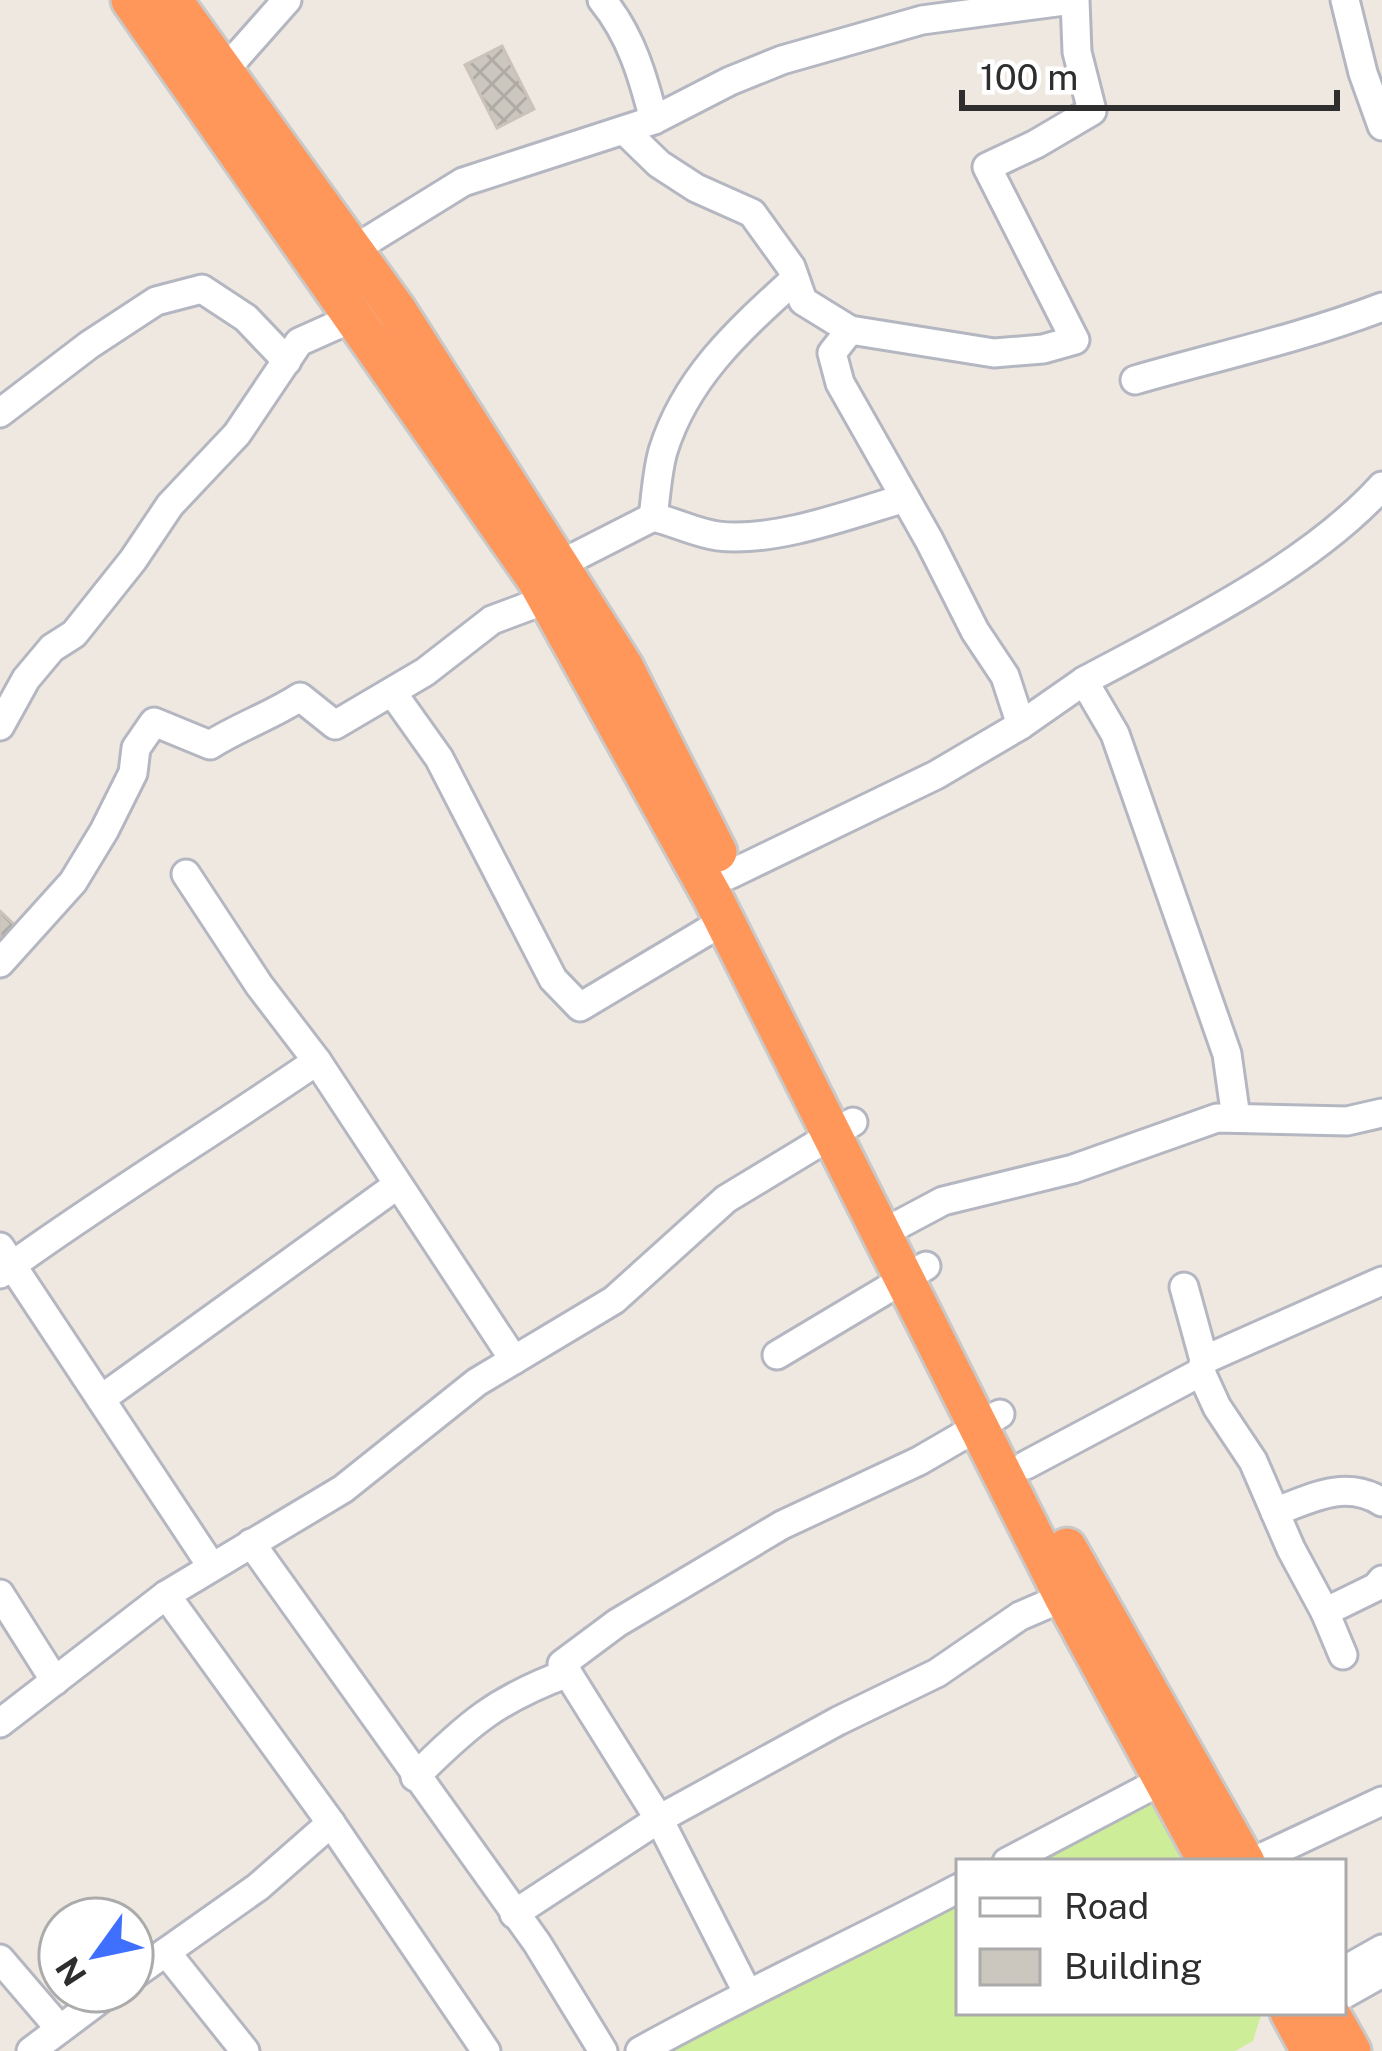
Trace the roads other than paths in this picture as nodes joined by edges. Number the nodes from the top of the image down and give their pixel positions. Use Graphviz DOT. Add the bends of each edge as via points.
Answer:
graph roads {
  1 [pos="130,0"];
  2 [pos="172,0"];
  3 [pos="287,0"];
  4 [pos="602,0"];
  5 [pos="1073,0"];
  6 [pos="1345,0"];
  7 [pos="951,7"];
  8 [pos="214,86"];
  9 [pos="654,120"];
  10 [pos="1382,126"];
  11 [pos="625,131"];
  12 [pos="353,250"];
  13 [pos="795,279"];
  14 [pos="1382,307"];
  15 [pos="355,317"];
  16 [pos="850,330"];
  17 [pos="287,361"];
  18 [pos="1135,380"];
  19 [pos="0,413"];
  20 [pos="1382,486"];
  21 [pos="905,498"];
  22 [pos="653,517"];
  23 [pos="553,578"];
  24 [pos="1084,680"];
  25 [pos="392,692"];
  26 [pos="1021,725"];
  27 [pos="0,726"];
  28 [pos="185,874"];
  29 [pos="729,875"];
  30 [pos="724,920"];
  31 [pos="0,963"];
  32 [pos="317,1061"];
  33 [pos="1382,1113"];
  34 [pos="1236,1118"];
  35 [pos="842,1129"];
  36 [pos="396,1186"];
  37 [pos="893,1229"];
  38 [pos="4,1262"];
  39 [pos="914,1273"];
  40 [pos="1382,1281"];
  41 [pos="1184,1287"];
  42 [pos="777,1355"];
  43 [pos="514,1360"];
  44 [pos="1203,1366"];
  45 [pos="100,1399"];
  46 [pos="989,1421"];
  47 [pos="1026,1466"];
  48 [pos="1382,1502"];
  49 [pos="1275,1512"];
  50 [pos="251,1543"];
  51 [pos="212,1567"];
  52 [pos="1382,1580"];
  53 [pos="0,1594"];
  54 [pos="166,1594"];
  55 [pos="1064,1597"];
  56 [pos="1325,1612"];
  57 [pos="1343,1655"];
  58 [pos="568,1673"];
  59 [pos="55,1681"];
  60 [pos="0,1723"];
  61 [pos="415,1778"];
  62 [pos="1163,1780"];
  63 [pos="1382,1801"];
  64 [pos="658,1819"];
  65 [pos="331,1823"];
  66 [pos="1013,1859"];
  67 [pos="1206,1859"];
  68 [pos="1247,1859"];
  69 [pos="1256,1859"];
  70 [pos="956,1890"];
  71 [pos="514,1914"];
  72 [pos="1382,1949"];
  73 [pos="166,1952"];
  74 [pos="0,1959"];
  75 [pos="156,1959"];
  76 [pos="1346,1969"];
  77 [pos="1382,1973"];
  78 [pos="747,1992"];
  79 [pos="1346,1993"];
  80 [pos="79,2015"];
  81 [pos="1307,2022"];
  82 [pos="60,2029"];
  83 [pos="677,2030"];
  84 [pos="31,2051"];
  85 [pos="245,2051"];
  86 [pos="486,2051"];
  87 [pos="603,2051"];
  88 [pos="640,2051"];
  89 [pos="701,2051"];
  90 [pos="1351,2051"];
  1 -- 8 [label="highway"];
  2 -- 8 [label="highway"];
  3 -- 8 [label="street"];
  4 -- 9 [label="street" via="642,72"];
  5 -- 7 [label="street"];
  5 -- 16 [label="street" via="1092,111 987,167 1075,340 994,352"];
  6 -- 10 [label="street"];
  7 -- 9 [label="street" via="782,60"];
  8 -- 12 [label="highway"];
  8 -- 15 [label="highway"];
  9 -- 11 [label="street"];
  11 -- 12 [label="street" via="463,182"];
  11 -- 13 [label="street" via="696,188 752,213"];
  12 -- 23 [label="highway"];
  13 -- 16 [label="street" via="803,301"];
  13 -- 22 [label="street" via="690,386 662,453"];
  14 -- 18 [label="street"];
  15 -- 17 [label="street" via="299,342"];
  15 -- 23 [label="highway"];
  16 -- 21 [label="street" via="832,353 840,383"];
  17 -- 19 [label="street" via="202,289 156,301"];
  17 -- 27 [label="street" via="74,634 26,679"];
  20 -- 24 [label="street" via="1306,551"];
  21 -- 22 [label="street" via="757,535 716,536"];
  21 -- 26 [label="street" via="1005,676"];
  22 -- 23 [label="street"];
  23 -- 25 [label="street"];
  23 -- 29 [label="highway" via="623,666"];
  23 -- 30 [label="highway"];
  24 -- 26 [label="street"];
  24 -- 34 [label="street" via="1115,734 1226,1054"];
  25 -- 30 [label="street" via="439,758 553,979 580,1006"];
  25 -- 31 [label="street" via="335,725 300,697 210,745 154,722 73,882"];
  26 -- 29 [label="street" via="936,776"];
  28 -- 32 [label="street"];
  29 -- 35 [label="highway"];
  30 -- 35 [label="highway"];
  32 -- 36 [label="street"];
  32 -- 38 [label="street"];
  33 -- 34 [label="street" via="1347,1121"];
  34 -- 37 [label="street" via="943,1201"];
  35 -- 37 [label="highway"];
  35 -- 43 [label="street" via="726,1199 614,1300"];
  36 -- 43 [label="street"];
  36 -- 45 [label="street"];
  37 -- 39 [label="highway"];
  38 -- 45 [label="street"];
  39 -- 42 [label="street"];
  39 -- 46 [label="highway"];
  40 -- 44 [label="street"];
  41 -- 44 [label="street"];
  43 -- 50 [label="street" via="343,1489"];
  44 -- 47 [label="street"];
  44 -- 49 [label="street"];
  45 -- 51 [label="street"];
  46 -- 47 [label="highway"];
  46 -- 55 [label="highway"];
  46 -- 58 [label="street" via="782,1525 634,1613 562,1664"];
  47 -- 68 [label="highway"];
  48 -- 49 [label="street" via="1363,1490 1321,1494"];
  49 -- 56 [label="street"];
  50 -- 51 [label="street"];
  50 -- 61 [label="street"];
  51 -- 54 [label="street"];
  52 -- 56 [label="street"];
  53 -- 59 [label="street"];
  54 -- 59 [label="street"];
  54 -- 65 [label="street"];
  55 -- 62 [label="highway"];
  55 -- 64 [label="street"];
  56 -- 57 [label="street"];
  58 -- 61 [label="street" via="483,1714"];
  58 -- 64 [label="street"];
  59 -- 60 [label="street"];
  61 -- 71 [label="street"];
  62 -- 66 [label="street"];
  62 -- 67 [label="highway"];
  63 -- 69 [label="street"];
  64 -- 71 [label="street"];
  64 -- 78 [label="street"];
  65 -- 73 [label="street"];
  65 -- 86 [label="street"];
  70 -- 78 [label="street"];
  71 -- 87 [label="street"];
  72 -- 76 [label="street"];
  73 -- 75 [label="street"];
  73 -- 85 [label="street"];
  74 -- 82 [label="street"];
  77 -- 79 [label="street"];
  78 -- 83 [label="street"];
  80 -- 82 [label="street"];
  81 -- 90 [label="highway"];
  82 -- 84 [label="street"];
  83 -- 88 [label="street"];
  83 -- 89 [label="street"];
}
